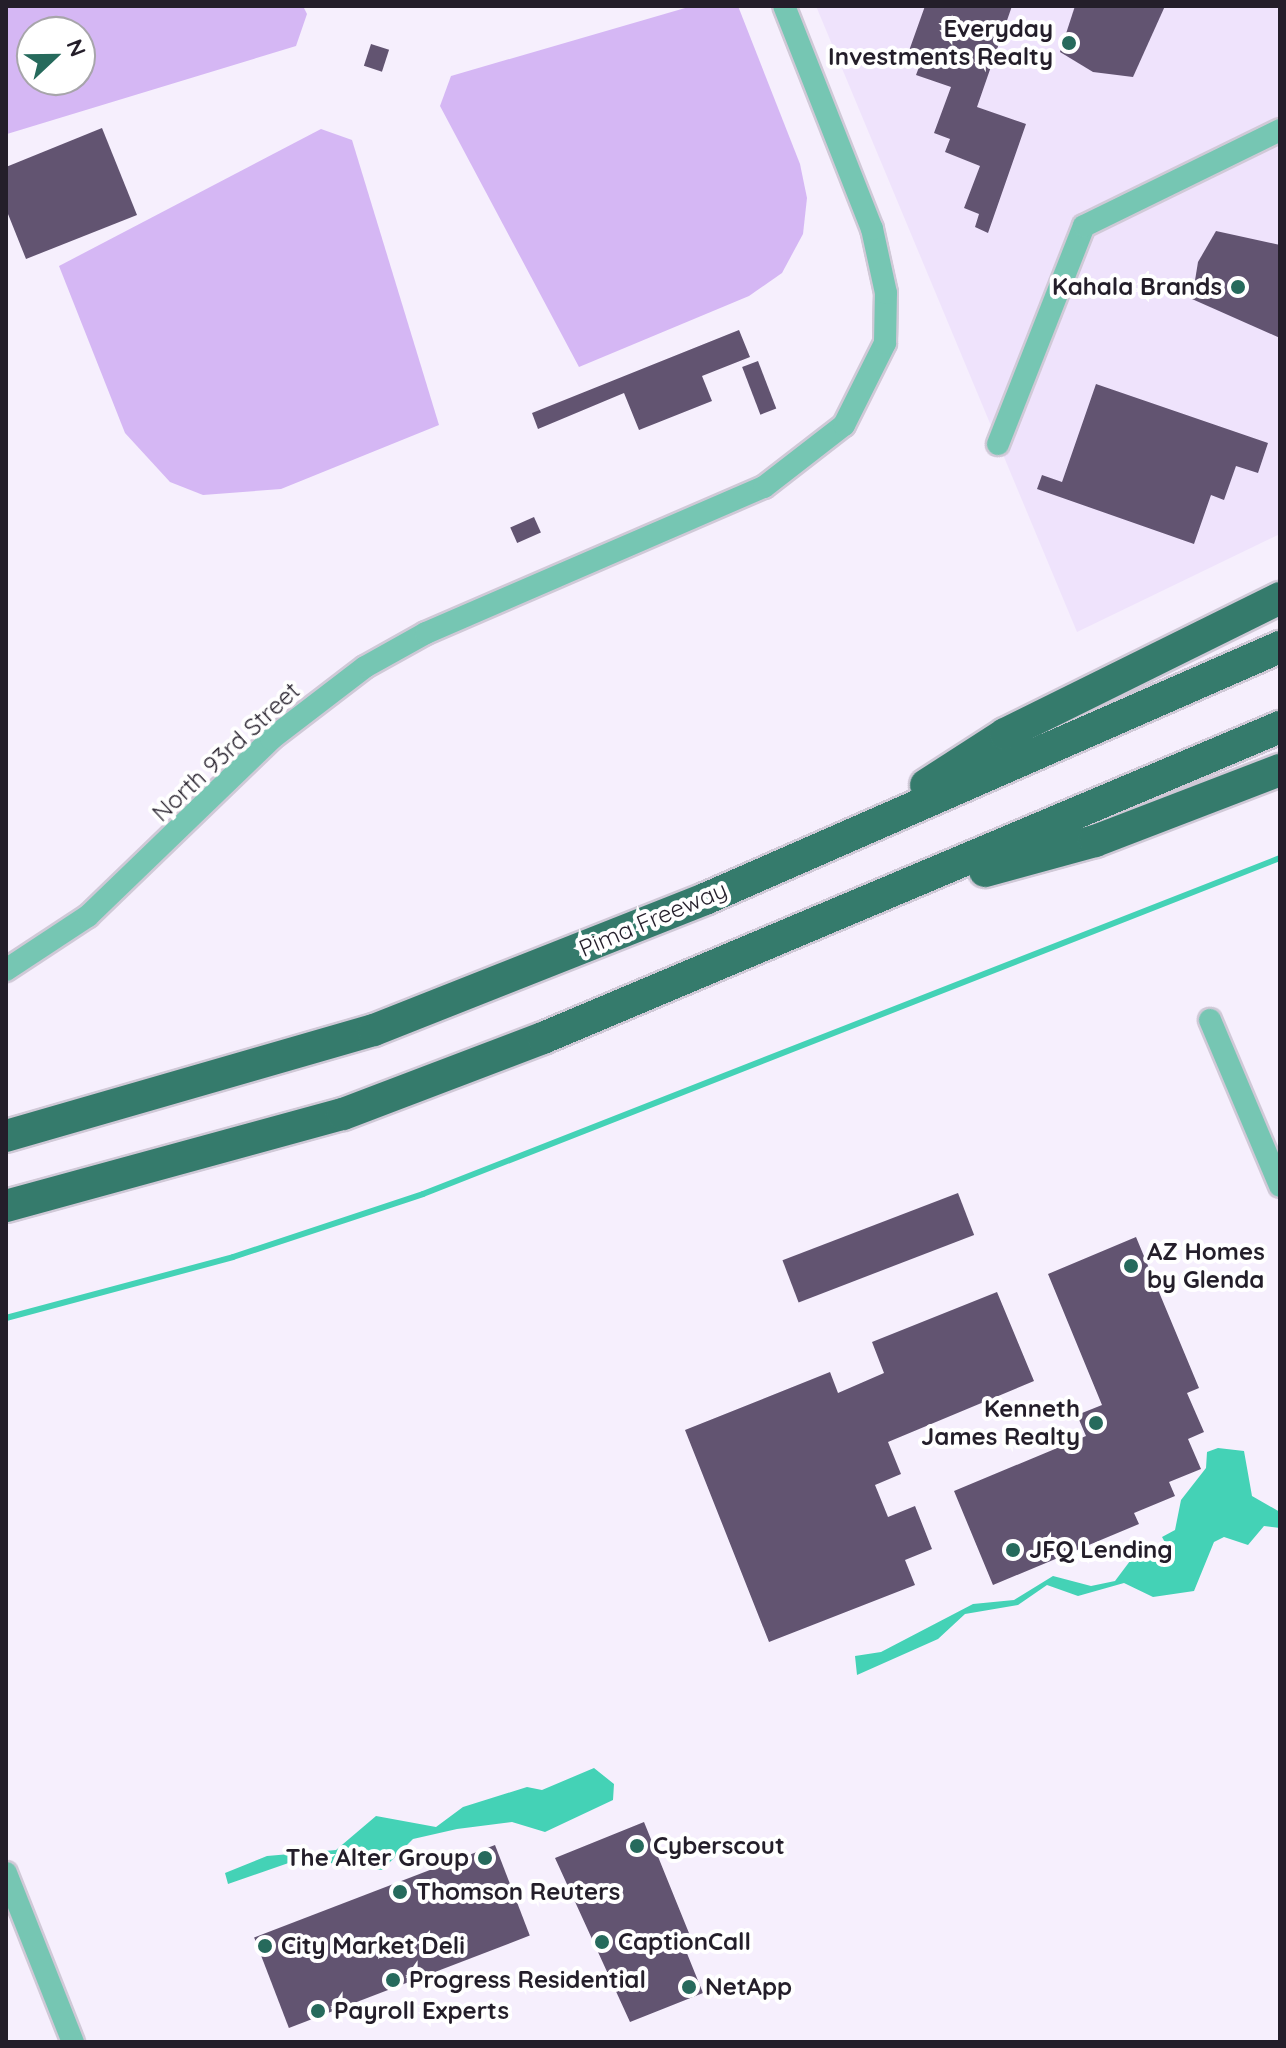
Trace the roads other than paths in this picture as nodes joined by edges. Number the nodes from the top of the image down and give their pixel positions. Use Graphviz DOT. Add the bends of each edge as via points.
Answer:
graph roads {
  1 [pos="784,6"];
  2 [pos="1280,130"];
  3 [pos="998,444"];
  4 [pos="1280,598"];
  5 [pos="1280,647"];
  6 [pos="1280,727"];
  7 [pos="1280,770"];
  8 [pos="831,844"];
  9 [pos="866,904"];
  10 [pos="6,970"];
  11 [pos="1210,1020"];
  12 [pos="6,1136"];
  13 [pos="1280,1186"];
  14 [pos="6,1206"];
  15 [pos="6,1873"];
  16 [pos="73,2042"];
  1 -- 10 [label="street, North 93rd Street" via="872,229 888,319 875,371 844,425 764,487 426,633 365,667 271,739 88,916"];
  2 -- 3 [label="street" via="1084,226"];
  4 -- 8 [label="highway" via="1005,734"];
  5 -- 8 [label="highway, Pima Freeway"];
  6 -- 9 [label="highway"];
  7 -- 9 [label="highway" via="1095,841"];
  8 -- 12 [label="highway, Pima Freeway" via="374,1030"];
  9 -- 14 [label="highway" via="343,1114"];
  11 -- 13 [label="street"];
  15 -- 16 [label="street"];
}
